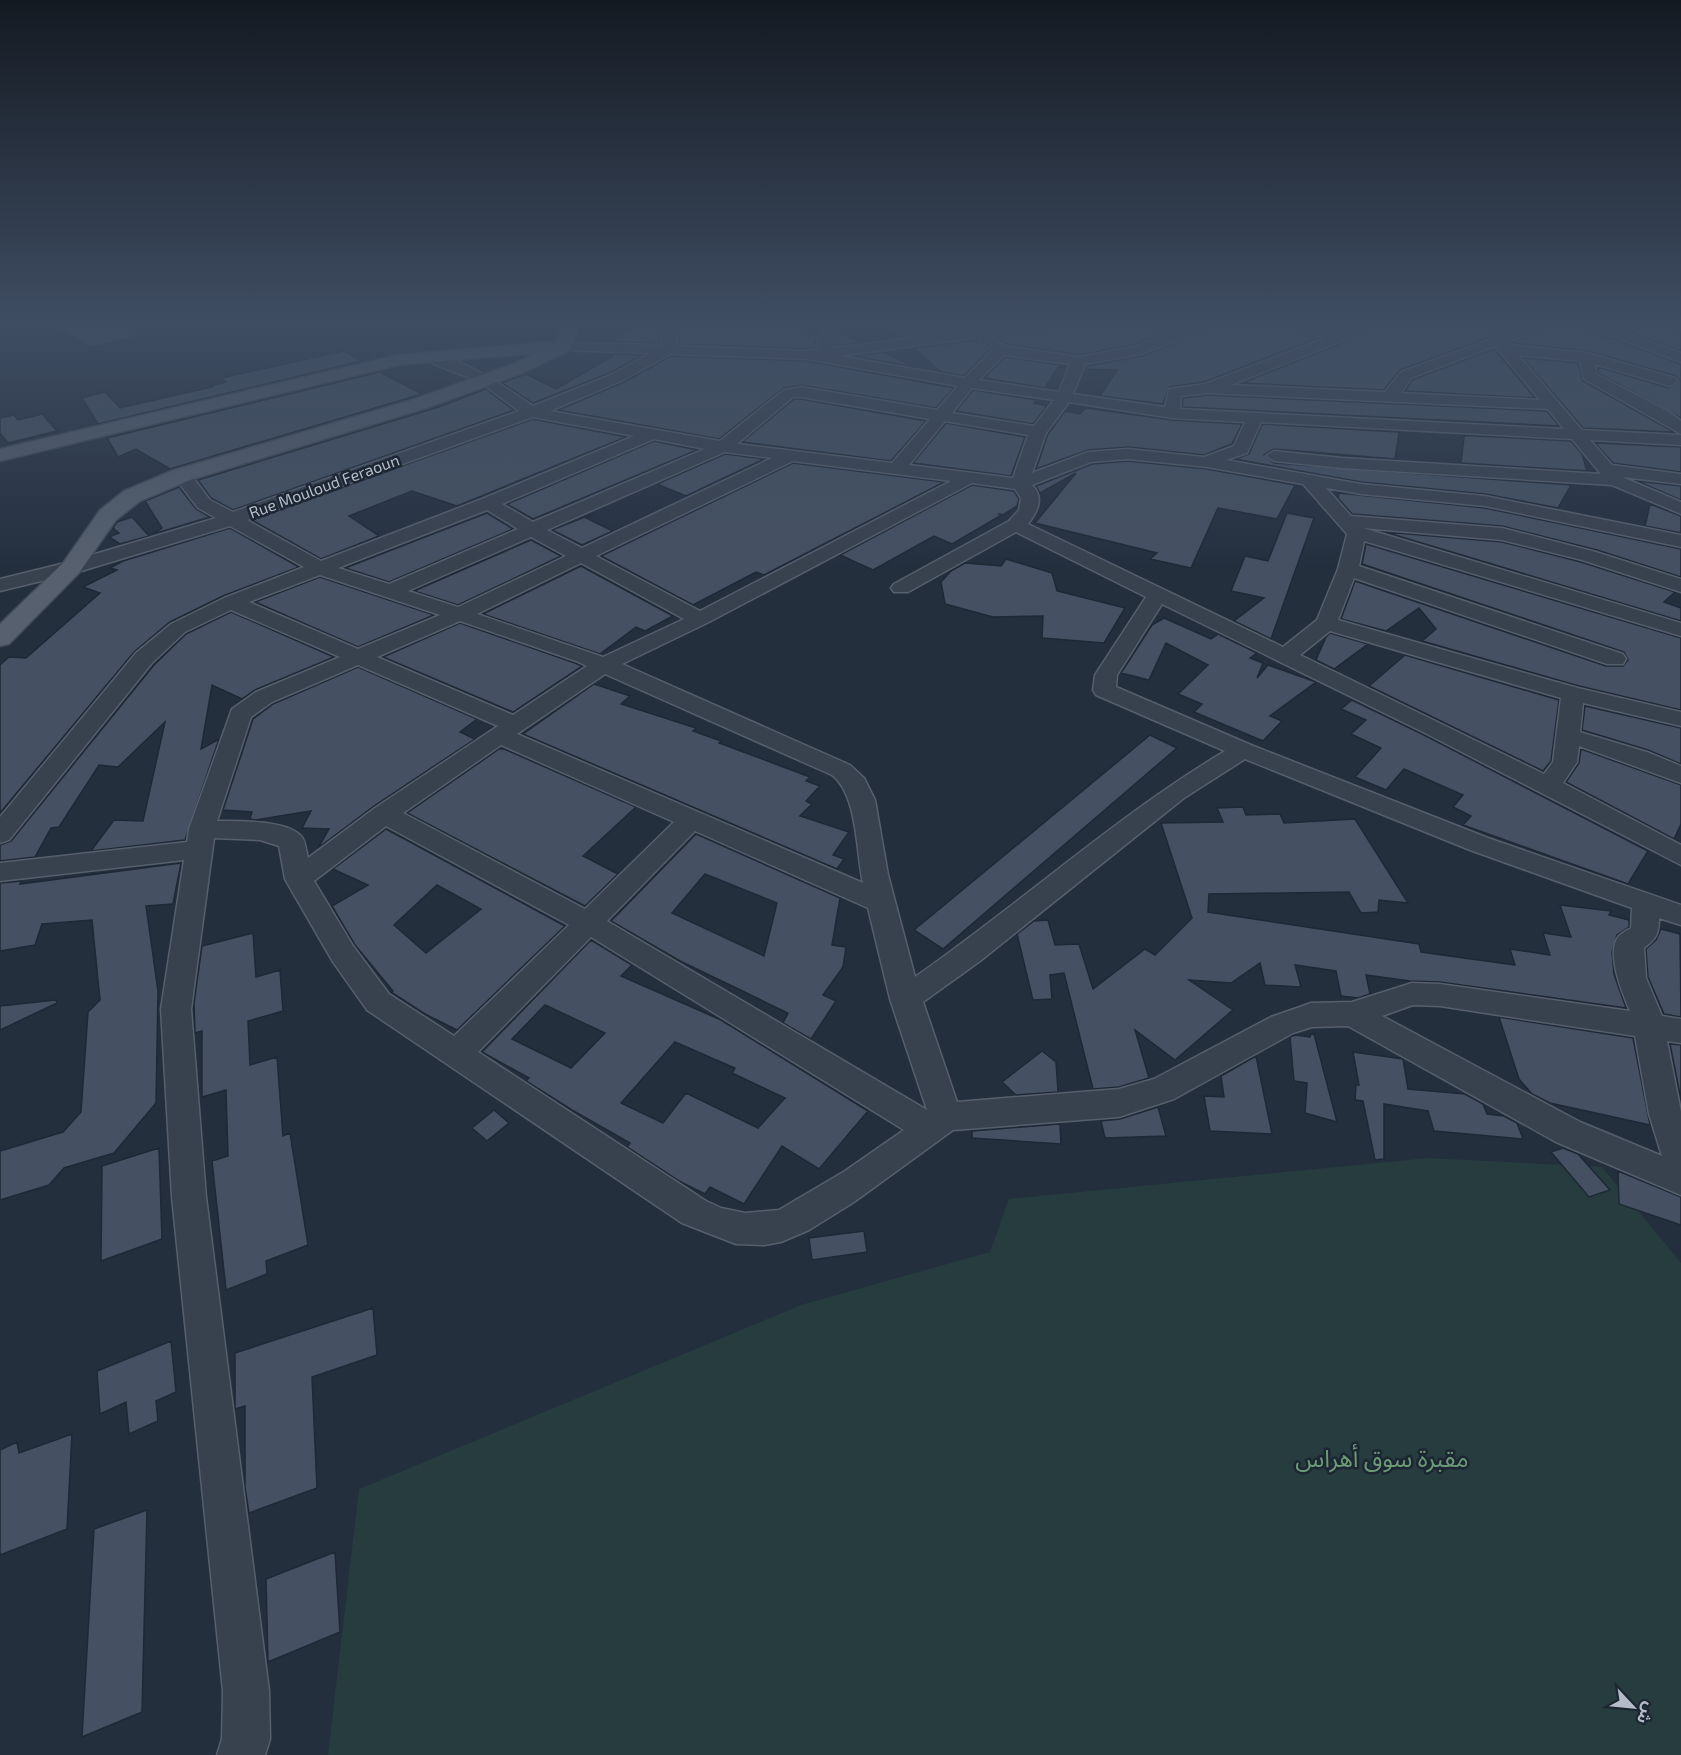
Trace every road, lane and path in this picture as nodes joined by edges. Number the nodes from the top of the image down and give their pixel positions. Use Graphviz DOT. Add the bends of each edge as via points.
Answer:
graph roads {
  1 [pos="218,403"];
  2 [pos="255,403"];
  3 [pos="417,403"];
  4 [pos="518,403"];
  5 [pos="554,403"];
  6 [pos="775,403"];
  7 [pos="861,403"];
  8 [pos="951,403"];
  9 [pos="1060,403"];
  10 [pos="1099,403"];
  11 [pos="1173,403"];
  12 [pos="1516,403"];
  13 [pos="1641,403"];
  14 [pos="1554,405"];
  15 [pos="531,412"];
  16 [pos="1172,413"];
  17 [pos="940,416"];
  18 [pos="1254,419"];
  19 [pos="1681,429"];
  20 [pos="1038,432"];
  21 [pos="1578,435"];
  22 [pos="648,436"];
  23 [pos="1681,440"];
  24 [pos="723,447"];
  25 [pos="1241,449"];
  26 [pos="0,455"];
  27 [pos="792,456"];
  28 [pos="1207,462"];
  29 [pos="0,463"];
  30 [pos="897,468"];
  31 [pos="182,475"];
  32 [pos="1610,475"];
  33 [pos="969,478"];
  34 [pos="1308,479"];
  35 [pos="1681,479"];
  36 [pos="1020,484"];
  37 [pos="488,503"];
  38 [pos="1681,508"];
  39 [pos="229,520"];
  40 [pos="1016,525"];
  41 [pos="1352,527"];
  42 [pos="531,529"];
  43 [pos="1681,541"];
  44 [pos="583,555"];
  45 [pos="71,568"];
  46 [pos="320,568"];
  47 [pos="1348,569"];
  48 [pos="0,585"];
  49 [pos="1681,586"];
  50 [pos="902,588"];
  51 [pos="388,592"];
  52 [pos="1157,596"];
  53 [pos="231,602"];
  54 [pos="462,613"];
  55 [pos="700,619"];
  56 [pos="1326,624"];
  57 [pos="1681,630"];
  58 [pos="0,638"];
  59 [pos="1287,655"];
  60 [pos="354,657"];
  61 [pos="1615,659"];
  62 [pos="603,665"];
  63 [pos="1573,694"];
  64 [pos="1681,719"];
  65 [pos="506,729"];
  66 [pos="1570,736"];
  67 [pos="1243,750"];
  68 [pos="1681,775"];
  69 [pos="1548,787"];
  70 [pos="384,814"];
  71 [pos="691,820"];
  72 [pos="0,834"];
  73 [pos="201,839"];
  74 [pos="1681,856"];
  75 [pos="0,873"];
  76 [pos="299,879"];
  77 [pos="878,901"];
  78 [pos="1646,904"];
  79 [pos="1680,912"];
  80 [pos="589,923"];
  81 [pos="905,999"];
  82 [pos="1352,1014"];
  83 [pos="1648,1026"];
  84 [pos="1681,1031"];
  85 [pos="457,1053"];
  86 [pos="939,1123"];
  87 [pos="1681,1164"];
  88 [pos="1681,1180"];
  89 [pos="241,1755"];
  1 -- 26 [label="main road"];
  2 -- 29 [label="main road"];
  3 -- 31 [label="main road"];
  4 -- 15 [label="street"];
  5 -- 15 [label="street, Rue Mouloud Feraoun"];
  6 -- 24 [label="street"];
  7 -- 17 [label="street"];
  8 -- 17 [label="street"];
  9 -- 20 [label="street"];
  10 -- 16 [label="street"];
  11 -- 16 [label="street"];
  12 -- 14 [label="street"];
  13 -- 19 [label="street"];
  14 -- 21 [label="street"];
  15 -- 22 [label="street"];
  15 -- 39 [label="street, Rue Mouloud Feraoun"];
  16 -- 18 [label="street"];
  17 -- 20 [label="street"];
  17 -- 30 [label="street"];
  18 -- 21 [label="street"];
  18 -- 25 [label="street"];
  20 -- 36 [label="street"];
  21 -- 23 [label="street"];
  21 -- 32 [label="street"];
  22 -- 24 [label="street"];
  22 -- 37 [label="street"];
  24 -- 27 [label="street"];
  24 -- 42 [label="street"];
  25 -- 28 [label="street"];
  25 -- 32 [label="street" via="1342,463"];
  27 -- 30 [label="street"];
  27 -- 44 [label="street"];
  28 -- 34 [label="street"];
  28 -- 36 [label="street" via="1106,454"];
  30 -- 33 [label="street"];
  31 -- 39 [label="street" via="204,504"];
  31 -- 45 [label="main road" via="118,505"];
  32 -- 35 [label="street"];
  32 -- 38 [label="street"];
  33 -- 36 [label="street"];
  33 -- 55 [label="street"];
  34 -- 41 [label="street"];
  34 -- 43 [label="street" via="1360,489 1485,501"];
  36 -- 40 [label="street" via="1029,492 1031,505"];
  37 -- 42 [label="street"];
  37 -- 46 [label="street"];
  39 -- 45 [label="street, Rue Mouloud Feraoun"];
  39 -- 46 [label="street"];
  40 -- 50 [label="street"];
  40 -- 52 [label="street"];
  41 -- 47 [label="street"];
  41 -- 49 [label="street" via="1502,534 1589,556"];
  41 -- 57 [label="street"];
  42 -- 44 [label="street"];
  42 -- 51 [label="street"];
  44 -- 54 [label="street"];
  44 -- 55 [label="street"];
  45 -- 48 [label="street, Rue Mouloud Feraoun"];
  45 -- 58 [label="main road"];
  46 -- 51 [label="street"];
  46 -- 53 [label="street"];
  47 -- 56 [label="street"];
  47 -- 61 [label="street"];
  51 -- 54 [label="street"];
  52 -- 59 [label="street"];
  52 -- 67 [label="street" via="1107,675 1104,690"];
  53 -- 60 [label="street"];
  53 -- 72 [label="street" via="178,628 144,658"];
  54 -- 60 [label="street"];
  54 -- 62 [label="street"];
  55 -- 62 [label="street"];
  56 -- 59 [label="street"];
  56 -- 63 [label="street"];
  59 -- 69 [label="street"];
  60 -- 65 [label="street"];
  60 -- 73 [label="street" via="264,697 243,711"];
  62 -- 65 [label="street"];
  62 -- 77 [label="street" via="849,775 859,786"];
  63 -- 64 [label="street"];
  63 -- 66 [label="street"];
  65 -- 70 [label="street"];
  65 -- 71 [label="street" via="532,748"];
  66 -- 68 [label="street"];
  66 -- 69 [label="street" via="1565,762"];
  67 -- 78 [label="street" via="1479,844"];
  67 -- 81 [label="street" via="1175,792 970,953"];
  69 -- 74 [label="street"];
  70 -- 76 [label="street"];
  70 -- 80 [label="street"];
  71 -- 77 [label="street"];
  71 -- 80 [label="street"];
  73 -- 75 [label="street"];
  73 -- 76 [label="street" via="255,832 285,837 291,841"];
  73 -- 89 [label="street" via="176,1009 189,1197 246,1691 246,1739"];
  76 -- 85 [label="street" via="343,954 378,1002"];
  77 -- 81 [label="street"];
  78 -- 79 [label="street"];
  78 -- 83 [label="street" via="1645,932 1629,944 1629,956 1631,978"];
  80 -- 85 [label="street"];
  80 -- 86 [label="street"];
  81 -- 86 [label="street"];
  82 -- 83 [label="street" via="1412,993"];
  82 -- 86 [label="street" via="1311,1015 1282,1025 1162,1090 1119,1103"];
  82 -- 88 [label="street" via="1568,1132"];
  83 -- 84 [label="street"];
  83 -- 87 [label="street" via="1665,1114"];
  85 -- 86 [label="street" via="694,1212 721,1226 766,1229 799,1219 884,1166"];
}
